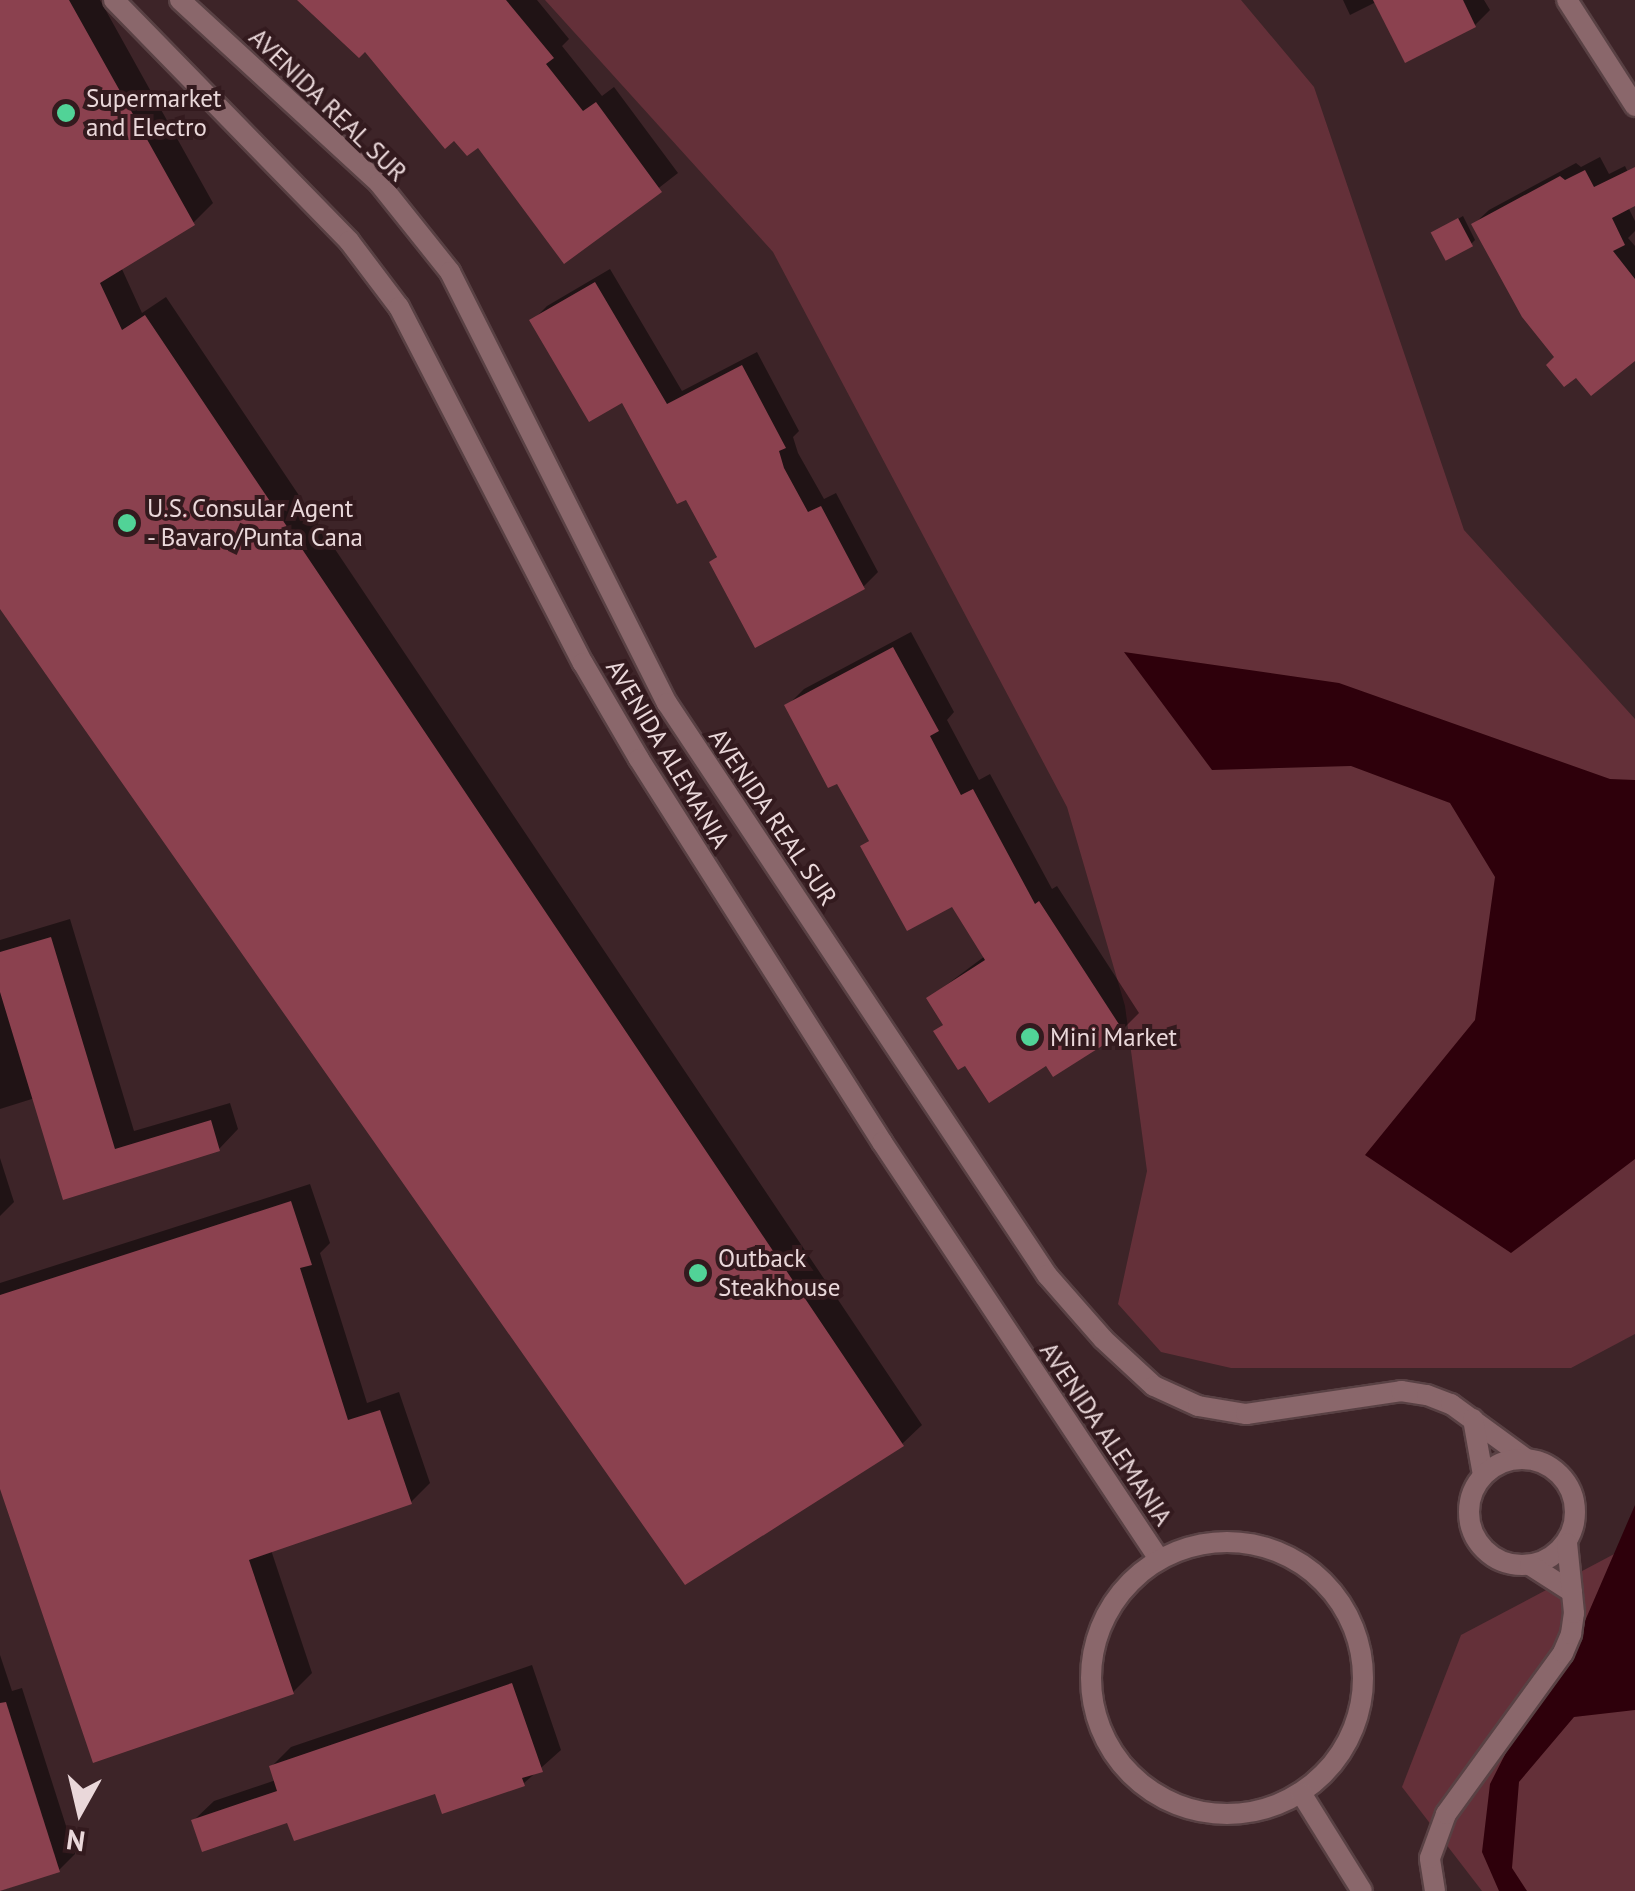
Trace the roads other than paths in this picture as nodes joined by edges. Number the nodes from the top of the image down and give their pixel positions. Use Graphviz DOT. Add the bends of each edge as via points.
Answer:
graph roads {
  1 [pos="114,0"];
  2 [pos="180,0"];
  3 [pos="1567,0"];
  4 [pos="1635,106"];
  5 [pos="1474,1419"];
  6 [pos="1526,1458"];
  7 [pos="1483,1475"];
  8 [pos="1567,1543"];
  9 [pos="1158,1559"];
  10 [pos="1530,1565"];
  11 [pos="1572,1592"];
  12 [pos="1301,1793"];
  13 [pos="1362,1891"];
  14 [pos="1435,1891"];
  1 -- 9 [label="street, AVENIDA ALEMANIA" via="349,241 399,307 639,759"];
  2 -- 5 [label="street, AVENIDA REAL SUR" via="378,183 450,272 667,702 1048,1275 1103,1339 1154,1386 1198,1406 1246,1414 1401,1391 1452,1404"];
  3 -- 4 [label="street"];
  5 -- 6 [label="street, AVENIDA REAL SUR"];
  5 -- 7 [label="street"];
  6 -- 7 [label="street"];
  6 -- 8 [label="street" via="1544,1462 1570,1487 1575,1524"];
  7 -- 10 [label="street" via="1468,1514 1474,1536 1502,1562"];
  8 -- 10 [label="street"];
  8 -- 11 [label="street"];
  9 -- 12 [label="street" via="1233,1541 1272,1548 1335,1592 1357,1632 1365,1668 1362,1704 1330,1770"];
  9 -- 12 [label="street" via="1127,1584 1104,1616 1092,1654 1090,1694 1102,1733 1126,1770 1190,1810 1266,1809"];
  10 -- 11 [label="street"];
  11 -- 14 [label="street" via="1571,1634 1563,1652 1435,1835"];
  12 -- 13 [label="street"];
}
